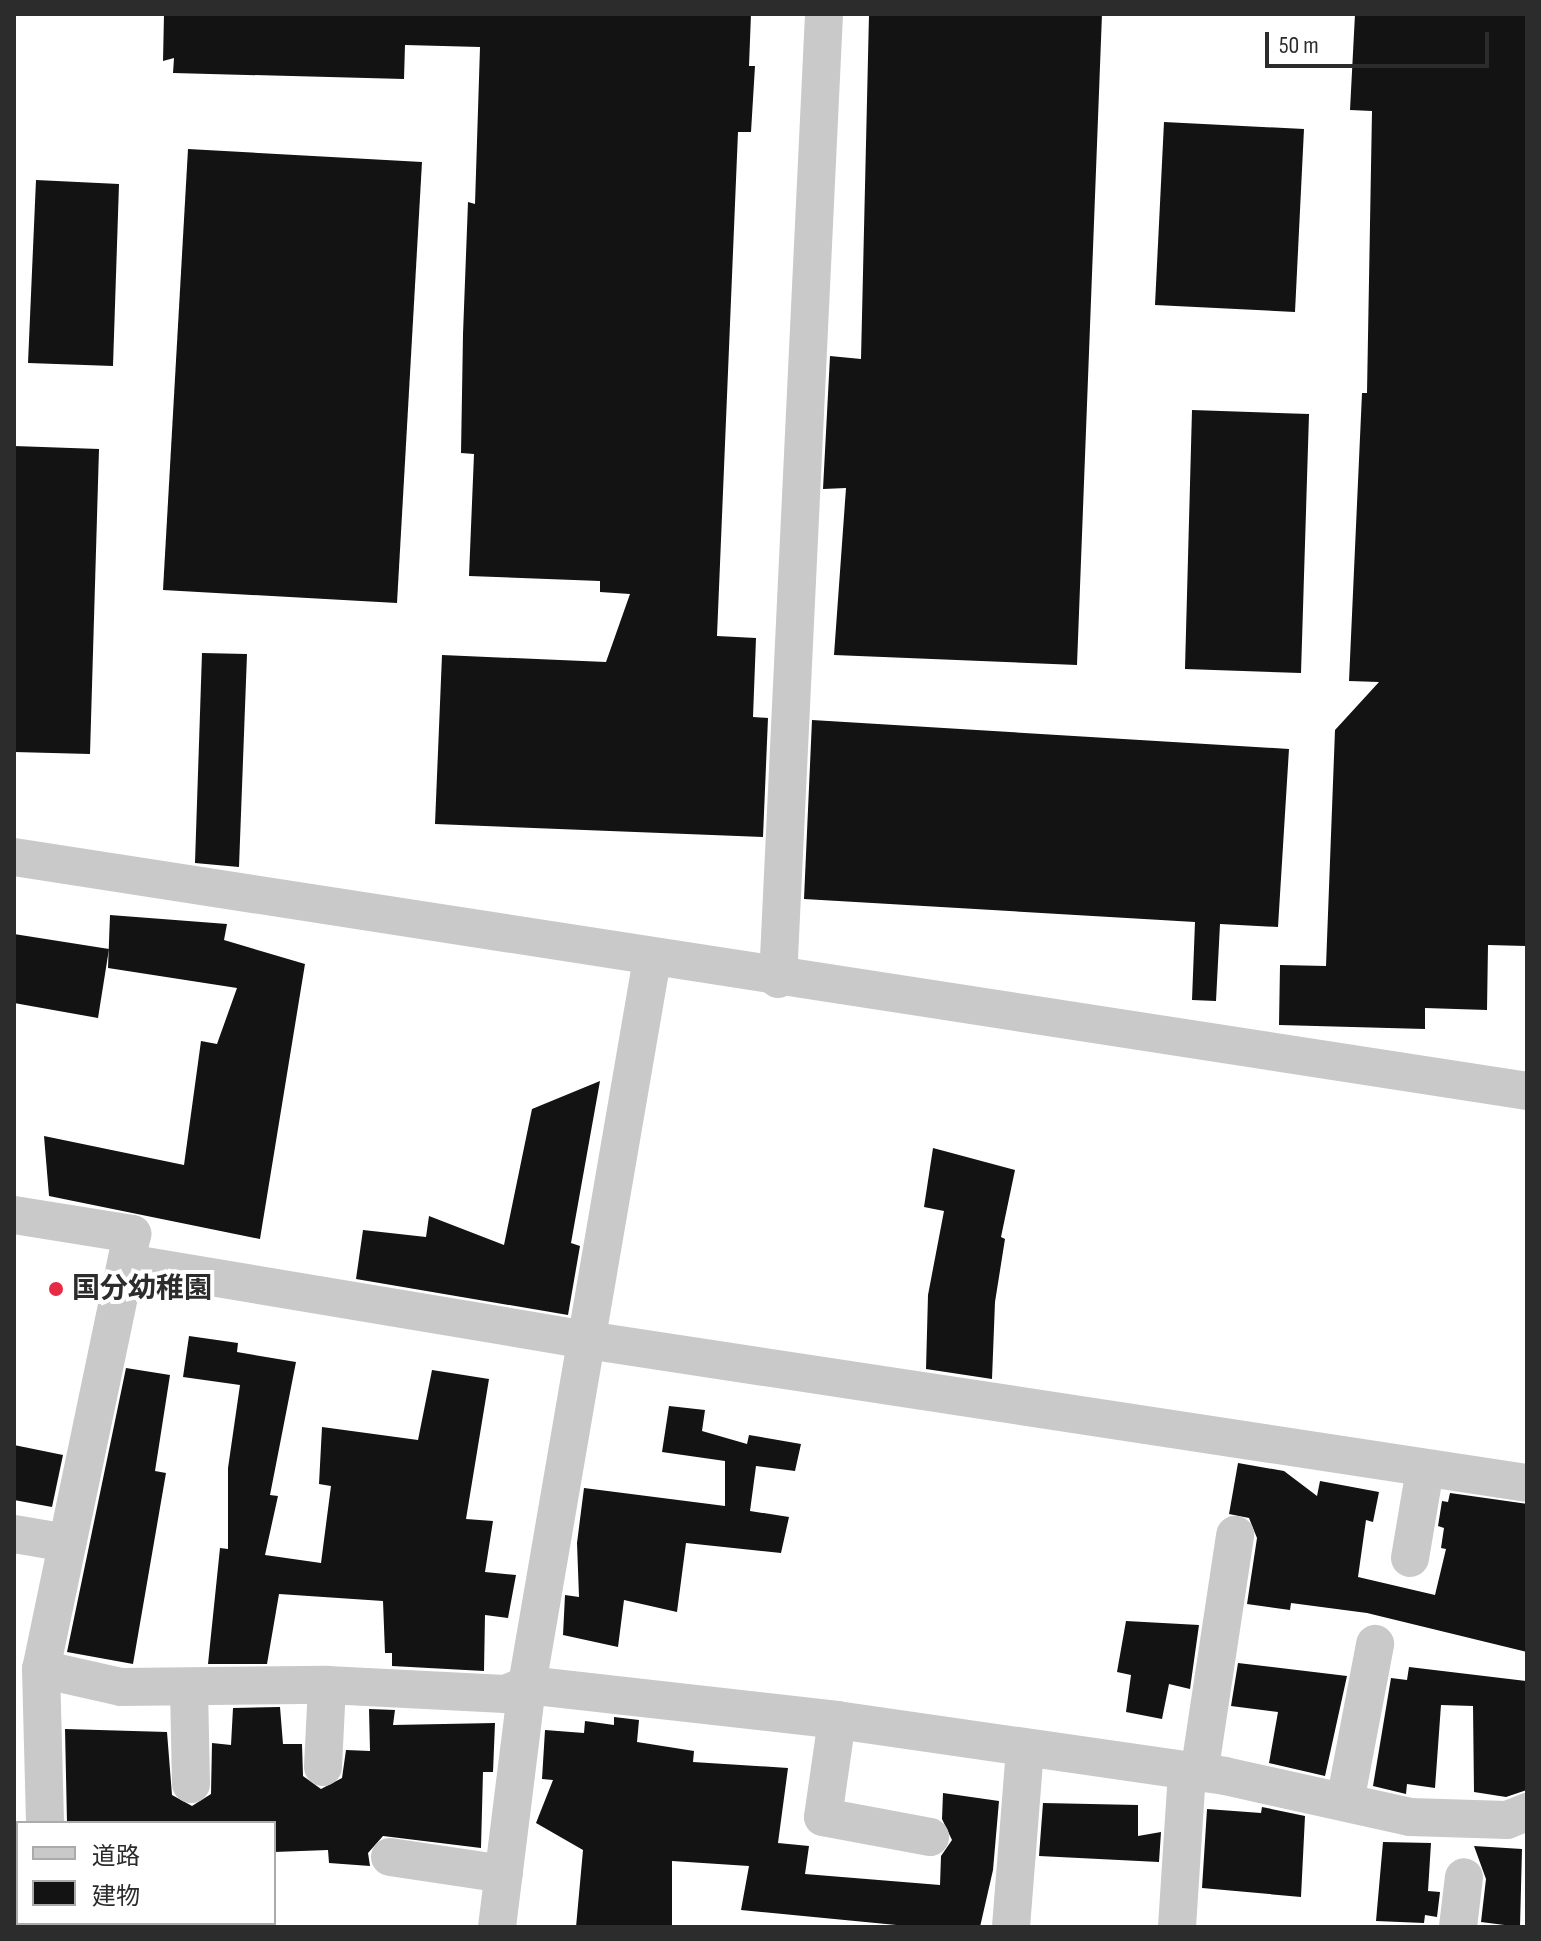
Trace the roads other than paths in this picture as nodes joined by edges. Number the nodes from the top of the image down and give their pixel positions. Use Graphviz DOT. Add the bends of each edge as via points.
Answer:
graph roads {
  1 [pos="824,14"];
  2 [pos="14,857"];
  3 [pos="652,959"];
  4 [pos="778,979"];
  5 [pos="1527,1091"];
  6 [pos="14,1215"];
  7 [pos="127,1263"];
  8 [pos="587,1340"];
  9 [pos="1425,1469"];
  10 [pos="1527,1483"];
  11 [pos="14,1534"];
  12 [pos="1235,1535"];
  13 [pos="67,1543"];
  14 [pos="1410,1558"];
  15 [pos="1375,1644"];
  16 [pos="41,1669"];
  17 [pos="327,1685"];
  18 [pos="527,1685"];
  19 [pos="189,1688"];
  20 [pos="837,1720"];
  21 [pos="1025,1751"];
  22 [pos="323,1767"];
  23 [pos="1193,1773"];
  24 [pos="191,1784"];
  25 [pos="1345,1802"];
  26 [pos="1527,1812"];
  27 [pos="45,1821"];
  28 [pos="930,1837"];
  29 [pos="390,1857"];
  30 [pos="504,1874"];
  31 [pos="1464,1877"];
  32 [pos="497,1927"];
  33 [pos="1011,1927"];
  34 [pos="1177,1927"];
  35 [pos="1458,1927"];
  1 -- 4 [label="street"];
  2 -- 3 [label="street"];
  3 -- 4 [label="street"];
  3 -- 8 [label="street"];
  4 -- 5 [label="street"];
  6 -- 7 [label="street" via="132,1234"];
  7 -- 8 [label="street"];
  7 -- 13 [label="street"];
  8 -- 9 [label="street"];
  8 -- 18 [label="street"];
  9 -- 10 [label="street"];
  9 -- 14 [label="street"];
  11 -- 13 [label="street"];
  12 -- 23 [label="street"];
  13 -- 16 [label="street"];
  15 -- 25 [label="street"];
  16 -- 19 [label="street" via="121,1687"];
  16 -- 27 [label="street"];
  17 -- 18 [label="street" via="505,1694"];
  17 -- 19 [label="street"];
  17 -- 22 [label="street"];
  18 -- 20 [label="street"];
  18 -- 30 [label="street"];
  19 -- 24 [label="street"];
  20 -- 21 [label="street"];
  20 -- 28 [label="street" via="823,1817"];
  21 -- 23 [label="street"];
  21 -- 33 [label="street"];
  23 -- 25 [label="street"];
  23 -- 34 [label="street"];
  25 -- 26 [label="street" via="1410,1817 1507,1820"];
  29 -- 30 [label="street"];
  30 -- 32 [label="street"];
  31 -- 35 [label="street"];
}
